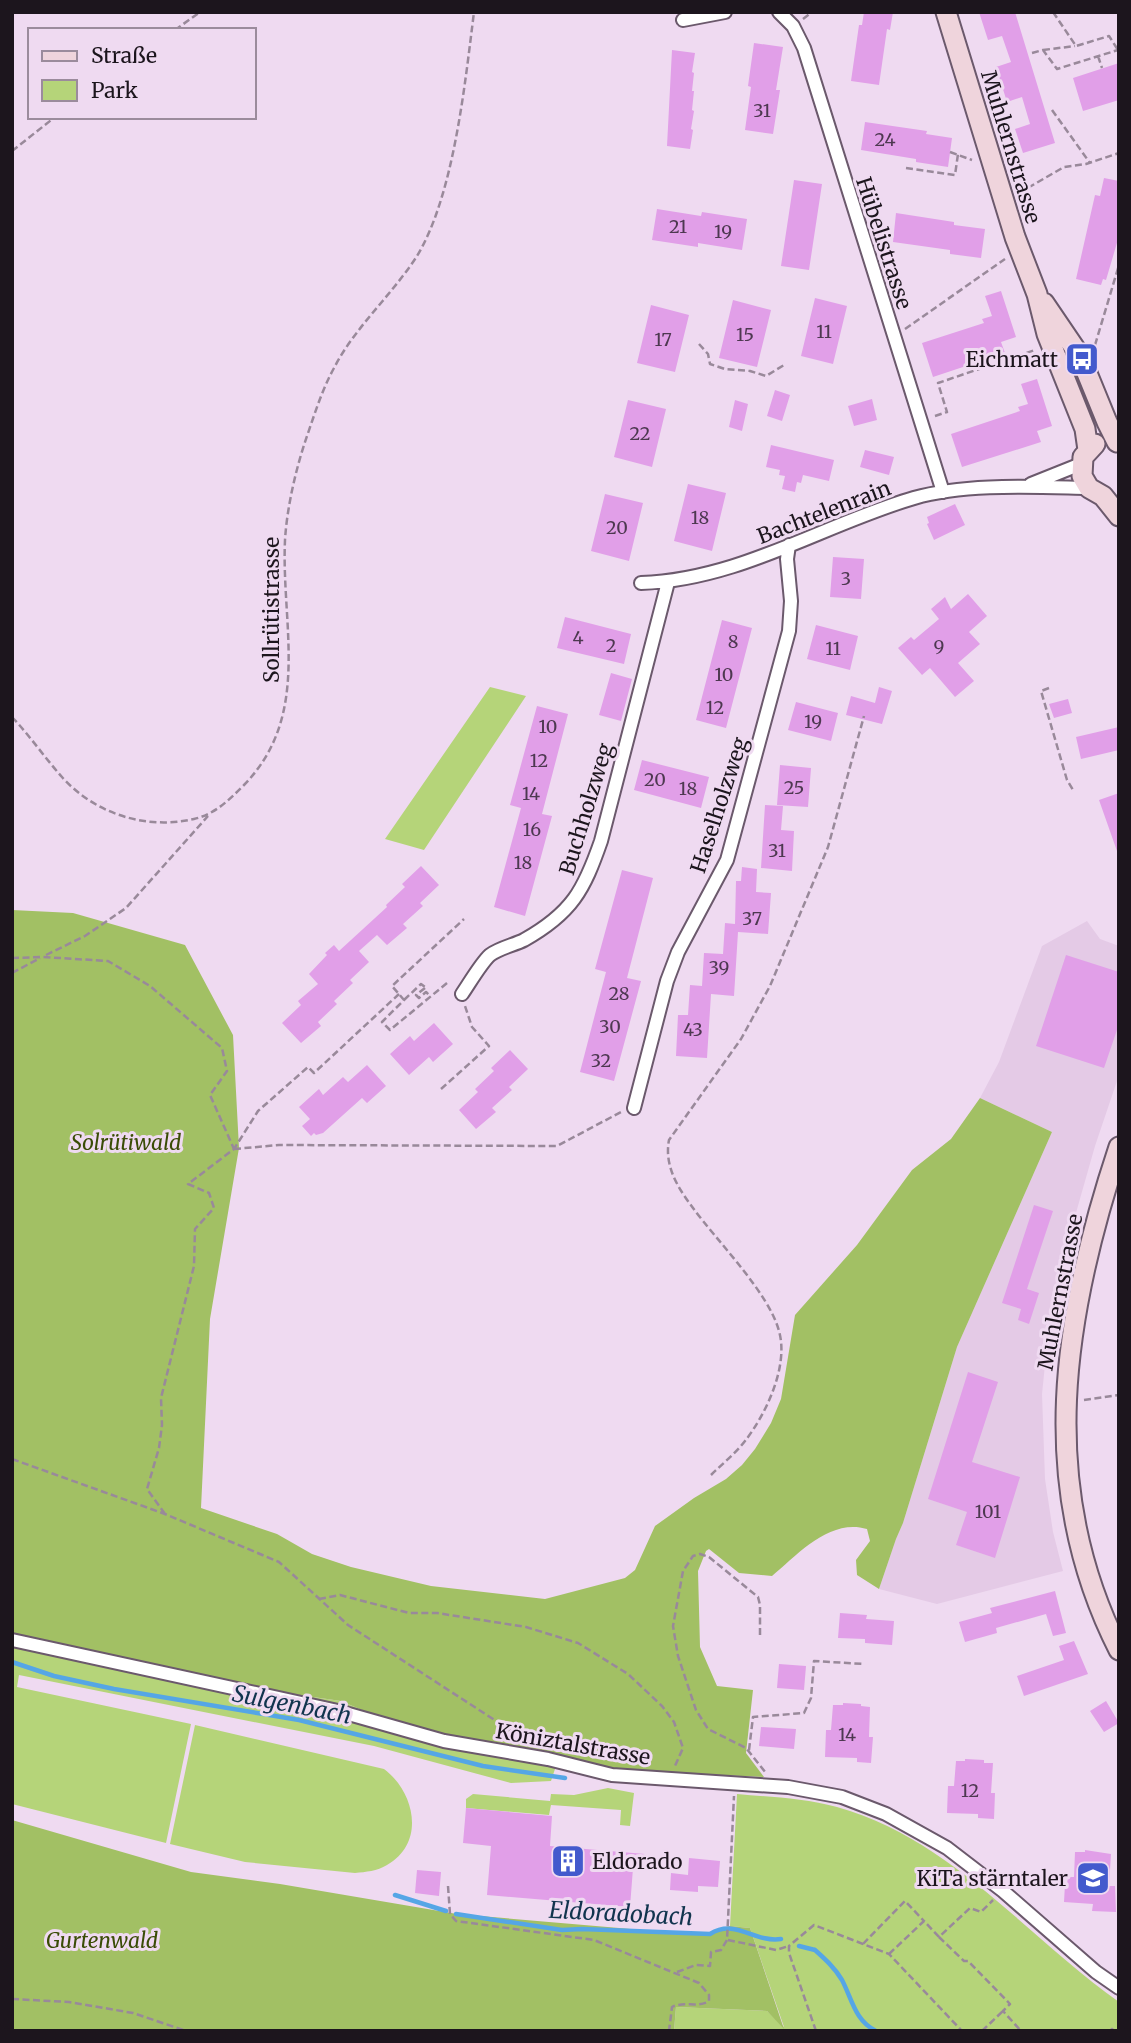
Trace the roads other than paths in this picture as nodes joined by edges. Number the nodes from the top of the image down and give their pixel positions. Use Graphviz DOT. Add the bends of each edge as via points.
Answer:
graph roads {
  1 [pos="725,12"];
  2 [pos="779,12"];
  3 [pos="946,12"];
  4 [pos="683,20"];
  5 [pos="1037,294"];
  6 [pos="1118,442"];
  7 [pos="1084,457"];
  8 [pos="1024,486"];
  9 [pos="943,492"];
  10 [pos="1103,493"];
  11 [pos="1119,516"];
  12 [pos="789,545"];
  13 [pos="668,582"];
  14 [pos="641,583"];
  15 [pos="462,995"];
  16 [pos="634,1108"];
  17 [pos="1119,1147"];
  18 [pos="12,1640"];
  19 [pos="1119,1650"];
  20 [pos="1119,1988"];
  1 -- 4 [label="street"];
  2 -- 9 [label="street, Hübelistrasse" via="793,26 804,48"];
  3 -- 5 [label="street, Muhlernstrasse" via="1020,253"];
  5 -- 6 [label="street, Muhlernstrasse" via="1080,356"];
  5 -- 7 [label="street, Muhlernstrasse" via="1047,334 1084,429"];
  6 -- 7 [label="street, Muhlernstrasse" via="1101,441"];
  7 -- 8 [label="street, Bachtelenrain"];
  7 -- 10 [label="street, Muhlernstrasse" via="1082,476"];
  8 -- 9 [label="street, Bachtelenrain"];
  8 -- 10 [label="street, Bachtelenrain"];
  9 -- 12 [label="street, Bachtelenrain" via="861,515"];
  10 -- 11 [label="street, Muhlernstrasse"];
  12 -- 13 [label="street, Bachtelenrain" via="734,568"];
  12 -- 16 [label="street, Haselholzweg" via="789,631 757,756 727,860 667,981"];
  13 -- 14 [label="street, Bachtelenrain"];
  13 -- 15 [label="street, Buchholzweg" via="587,880 557,918 519,943 490,955"];
  17 -- 19 [label="street, Muhlernstrasse" via="1081,1282 1065,1404 1069,1483 1080,1546 1098,1605"];
  18 -- 20 [label="street, Köniztalstrasse" via="338,1711 444,1741 612,1775 813,1790 842,1797 917,1829 947,1848"];
}
